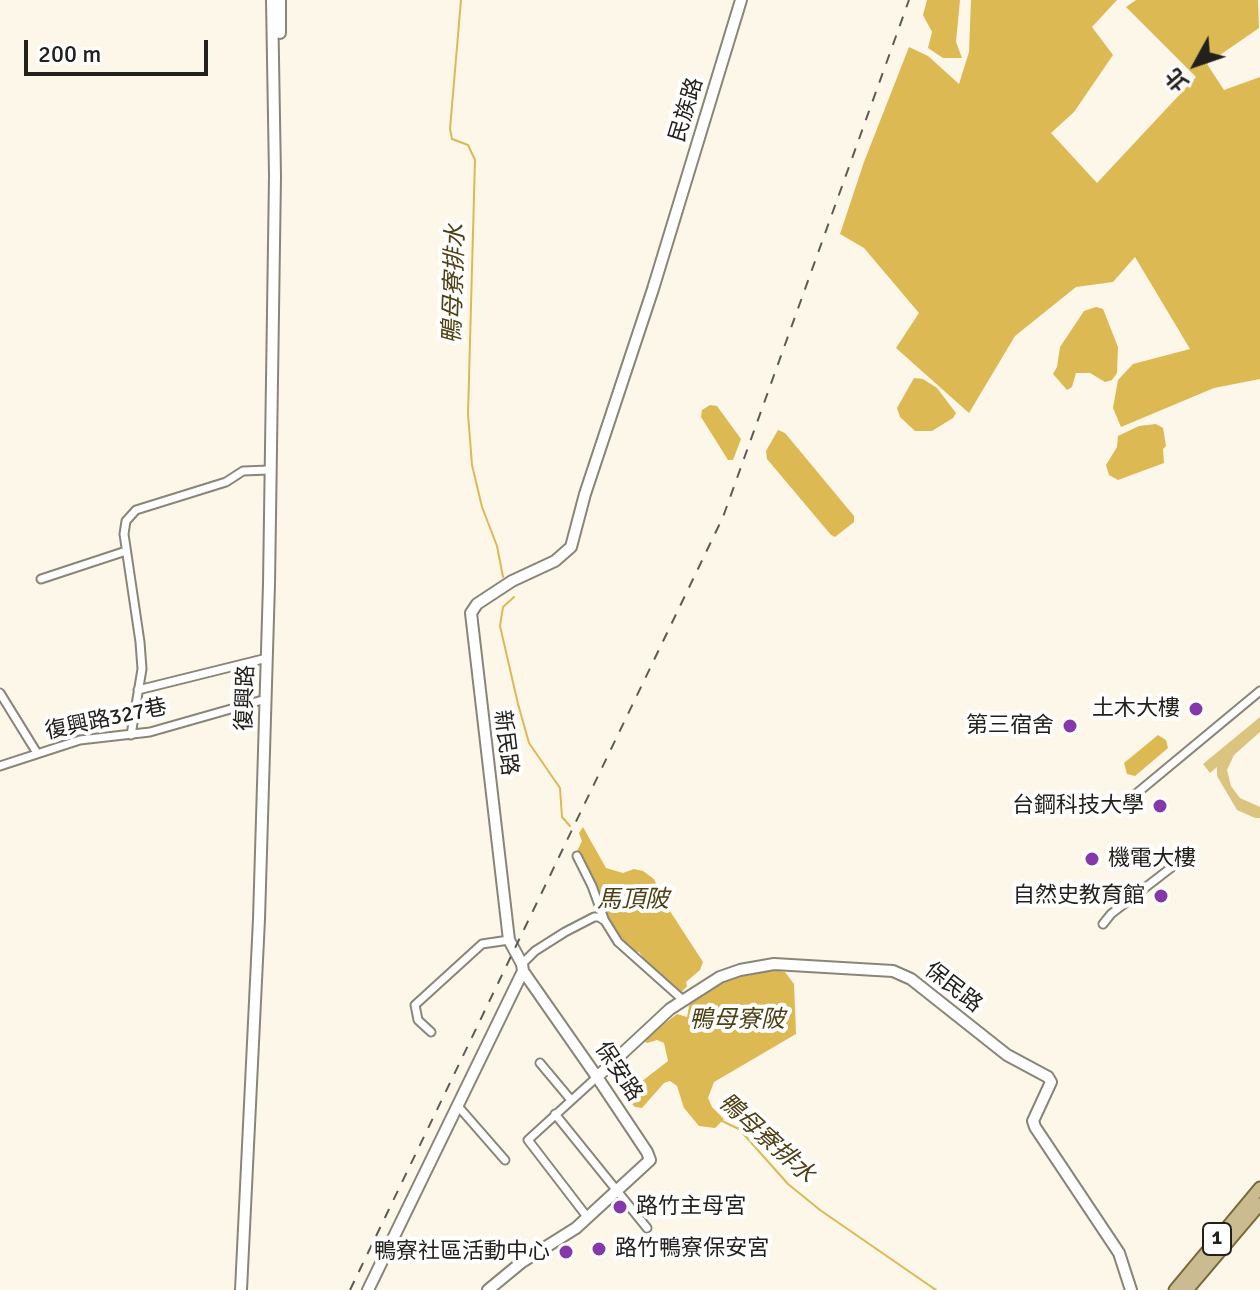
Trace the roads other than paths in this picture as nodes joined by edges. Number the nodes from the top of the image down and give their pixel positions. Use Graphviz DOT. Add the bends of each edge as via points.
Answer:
graph roads {
  1 [pos="272,0"];
  2 [pos="280,0"];
  3 [pos="741,0"];
  4 [pos="275,107"];
  5 [pos="670,232"];
  6 [pos="269,470"];
  7 [pos="126,551"];
  8 [pos="41,579"];
  9 [pos="267,658"];
  10 [pos="138,690"];
  11 [pos="1260,691"];
  12 [pos="0,693"];
  13 [pos="266,699"];
  14 [pos="131,735"];
  15 [pos="37,753"];
  16 [pos="0,766"];
  17 [pos="1125,803"];
  18 [pos="577,856"];
  19 [pos="1181,860"];
  20 [pos="605,921"];
  21 [pos="1103,924"];
  22 [pos="509,940"];
  23 [pos="522,967"];
  24 [pos="683,1000"];
  25 [pos="431,1032"];
  26 [pos="540,1063"];
  27 [pos="597,1077"];
  28 [pos="571,1100"];
  29 [pos="457,1105"];
  30 [pos="555,1114"];
  31 [pos="505,1160"];
  32 [pos="1260,1188"];
  33 [pos="617,1192"];
  34 [pos="1260,1204"];
  35 [pos="588,1218"];
  36 [pos="647,1228"];
  37 [pos="241,1290"];
  38 [pos="368,1290"];
  39 [pos="488,1290"];
  40 [pos="1131,1290"];
  41 [pos="1175,1290"];
  42 [pos="1187,1290"];
  1 -- 4 [label="street, 復興路"];
  2 -- 4 [label="street, 復興路"];
  3 -- 5 [label="street, 民族路"];
  4 -- 6 [label="street, 復興路"];
  5 -- 22 [label="street, 新民路" via="571,547 477,604 471,613"];
  6 -- 7 [label="street" via="243,471 226,482 136,510 124,528"];
  6 -- 9 [label="street, 復興路"];
  7 -- 8 [label="street"];
  7 -- 10 [label="street" via="140,642"];
  9 -- 10 [label="street"];
  9 -- 13 [label="street, 復興路"];
  10 -- 14 [label="street"];
  11 -- 17 [label="street"];
  12 -- 15 [label="street"];
  13 -- 14 [label="street, 復興路327巷"];
  13 -- 37 [label="street, 復興路"];
  14 -- 15 [label="street, 復興路327巷" via="98,736"];
  15 -- 16 [label="street, 復興路327巷"];
  18 -- 20 [label="street"];
  19 -- 21 [label="street"];
  20 -- 23 [label="street" via="594,917 535,951"];
  20 -- 24 [label="street" via="618,942"];
  22 -- 23 [label="street, 新民路"];
  22 -- 25 [label="street" via="482,944 415,1005 418,1020"];
  23 -- 27 [label="street, 保安路"];
  23 -- 29 [label="street"];
  24 -- 27 [label="street, 保民路"];
  24 -- 40 [label="street, 保民路" via="720,977 774,964 875,968 911,979 1007,1055 1048,1077 1051,1082 1035,1127 1119,1253"];
  26 -- 28 [label="street"];
  27 -- 28 [label="street, 保民路"];
  27 -- 33 [label="street, 保安路" via="650,1156 649,1164"];
  28 -- 30 [label="street, 保民路"];
  29 -- 31 [label="street"];
  29 -- 38 [label="street"];
  30 -- 33 [label="street"];
  30 -- 35 [label="street, 保民路" via="528,1140"];
  32 -- 41 [label="main road, 1"];
  33 -- 35 [label="street, 保安路"];
  33 -- 36 [label="street"];
  34 -- 42 [label="main road, 1"];
  35 -- 39 [label="street, 保安路"];
}
